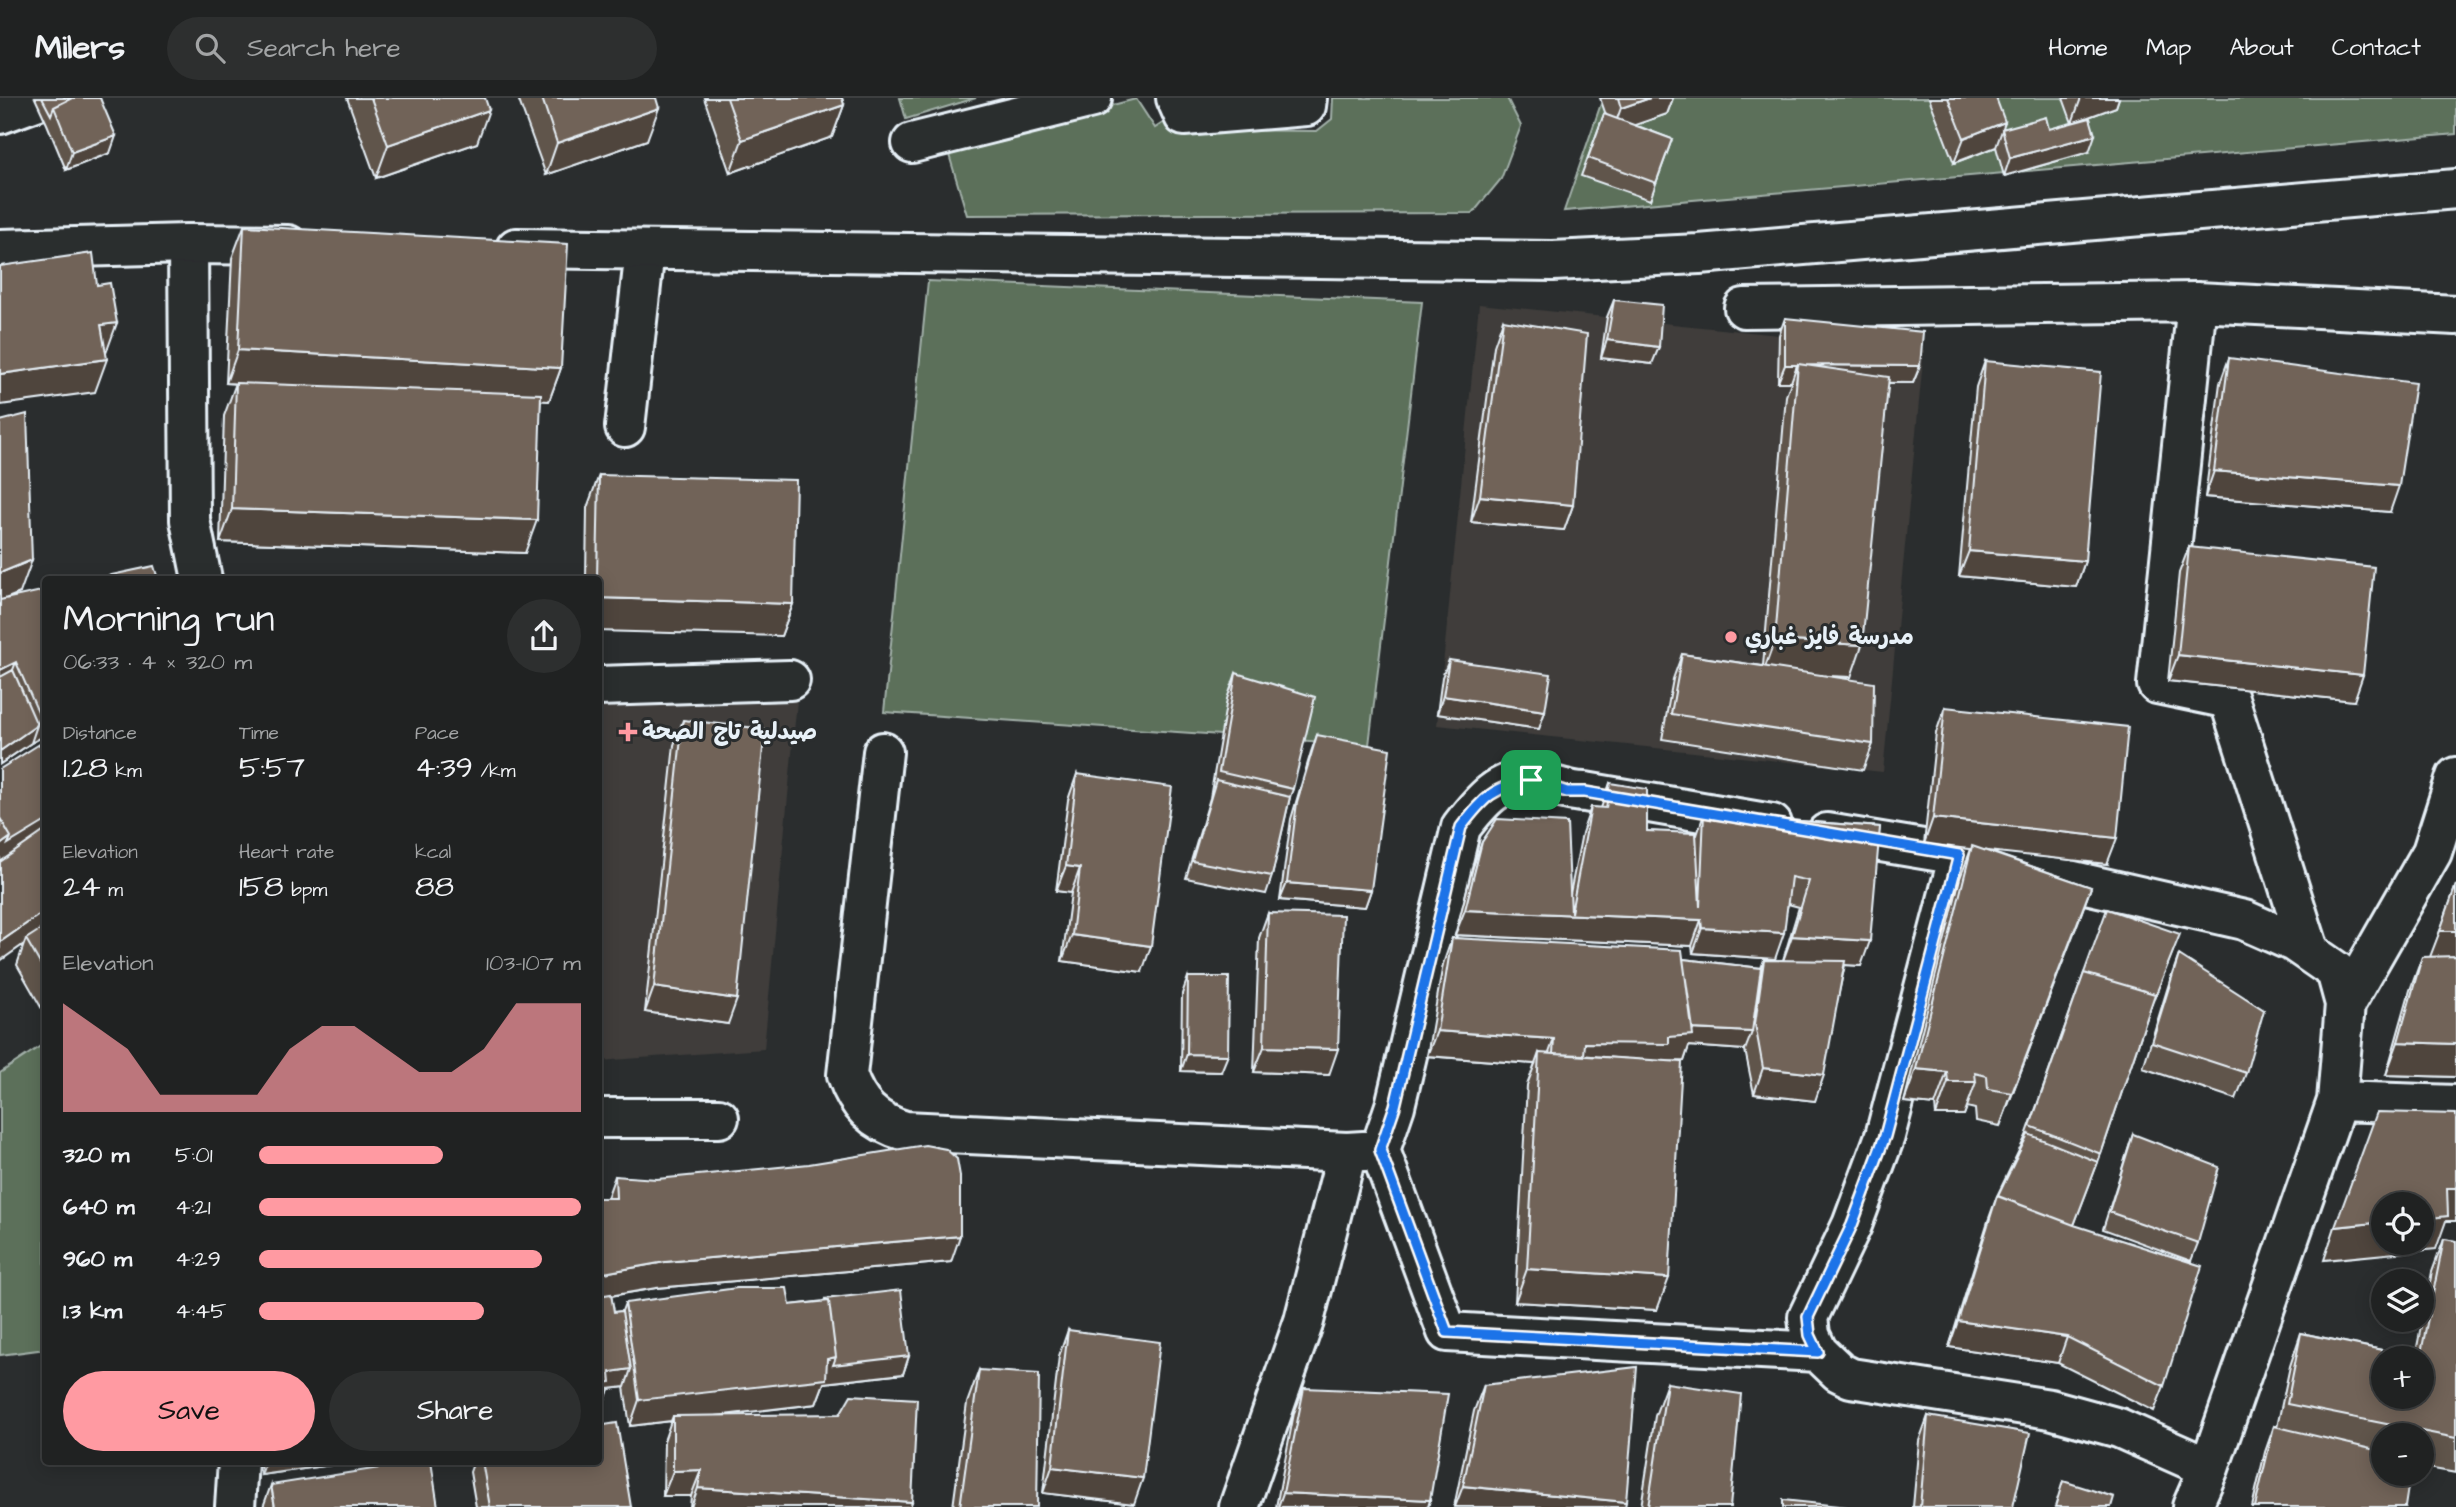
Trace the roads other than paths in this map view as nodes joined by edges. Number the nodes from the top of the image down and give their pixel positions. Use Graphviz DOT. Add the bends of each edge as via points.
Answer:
graph roads {
  1 [pos="44,98"];
  2 [pos="1092,98"];
  3 [pos="1176,98"];
  4 [pos="1307,98"];
  5 [pos="0,114"];
  6 [pos="912,143"];
  7 [pos="2456,189"];
  8 [pos="188,244"];
  9 [pos="326,245"];
  10 [pos="479,247"];
  11 [pos="0,249"];
  12 [pos="645,250"];
  13 [pos="2197,302"];
  14 [pos="1744,308"];
  15 [pos="2456,315"];
  16 [pos="625,427"];
  17 [pos="201,576"];
  18 [pos="790,680"];
  19 [pos="602,686"];
  20 [pos="883,752"];
  21 [pos="2456,777"];
  22 [pos="2444,850"];
  23 [pos="1959,855"];
  24 [pos="2310,953"];
  25 [pos="2345,1003"];
  26 [pos="2337,1101"];
  27 [pos="2456,1105"];
  28 [pos="602,1118"];
  29 [pos="719,1118"];
  30 [pos="1363,1151"];
  31 [pos="1818,1352"];
  32 [pos="238,1465"];
  33 [pos="2209,1468"];
  34 [pos="235,1507"];
  35 [pos="1239,1507"];
  36 [pos="2192,1507"];
  1 -- 5 [label="street"];
  2 -- 6 [label="street"];
  3 -- 4 [label="street" via="1184,116 1306,106"];
  7 -- 12 [label="street" via="1699,254 1553,261"];
  8 -- 9 [label="street"];
  8 -- 11 [label="street"];
  8 -- 17 [label="street" via="190,520"];
  10 -- 12 [label="street"];
  12 -- 16 [label="street"];
  13 -- 14 [label="street"];
  13 -- 15 [label="street"];
  13 -- 24 [label="street" via="2157,684 2229,699"];
  18 -- 19 [label="street"];
  20 -- 30 [label="street" via="847,1075 868,1113 905,1131"];
  21 -- 22 [label="street"];
  22 -- 25 [label="street"];
  23 -- 24 [label="street" via="2244,920"];
  23 -- 30 [label="street" via="1567,792 1531,780 1504,785 1483,798 1461,827 1395,1106"];
  23 -- 31 [label="street" via="1885,1136 1852,1225 1808,1317"];
  24 -- 25 [label="street" via="2336,971"];
  25 -- 26 [label="street"];
  26 -- 27 [label="street"];
  26 -- 33 [label="street"];
  28 -- 29 [label="street"];
  30 -- 31 [label="street" via="1447,1332"];
  30 -- 35 [label="street"];
  31 -- 33 [label="street" via="1852,1378 2050,1409 2119,1428"];
  32 -- 34 [label="street"];
  33 -- 36 [label="street"];
}
